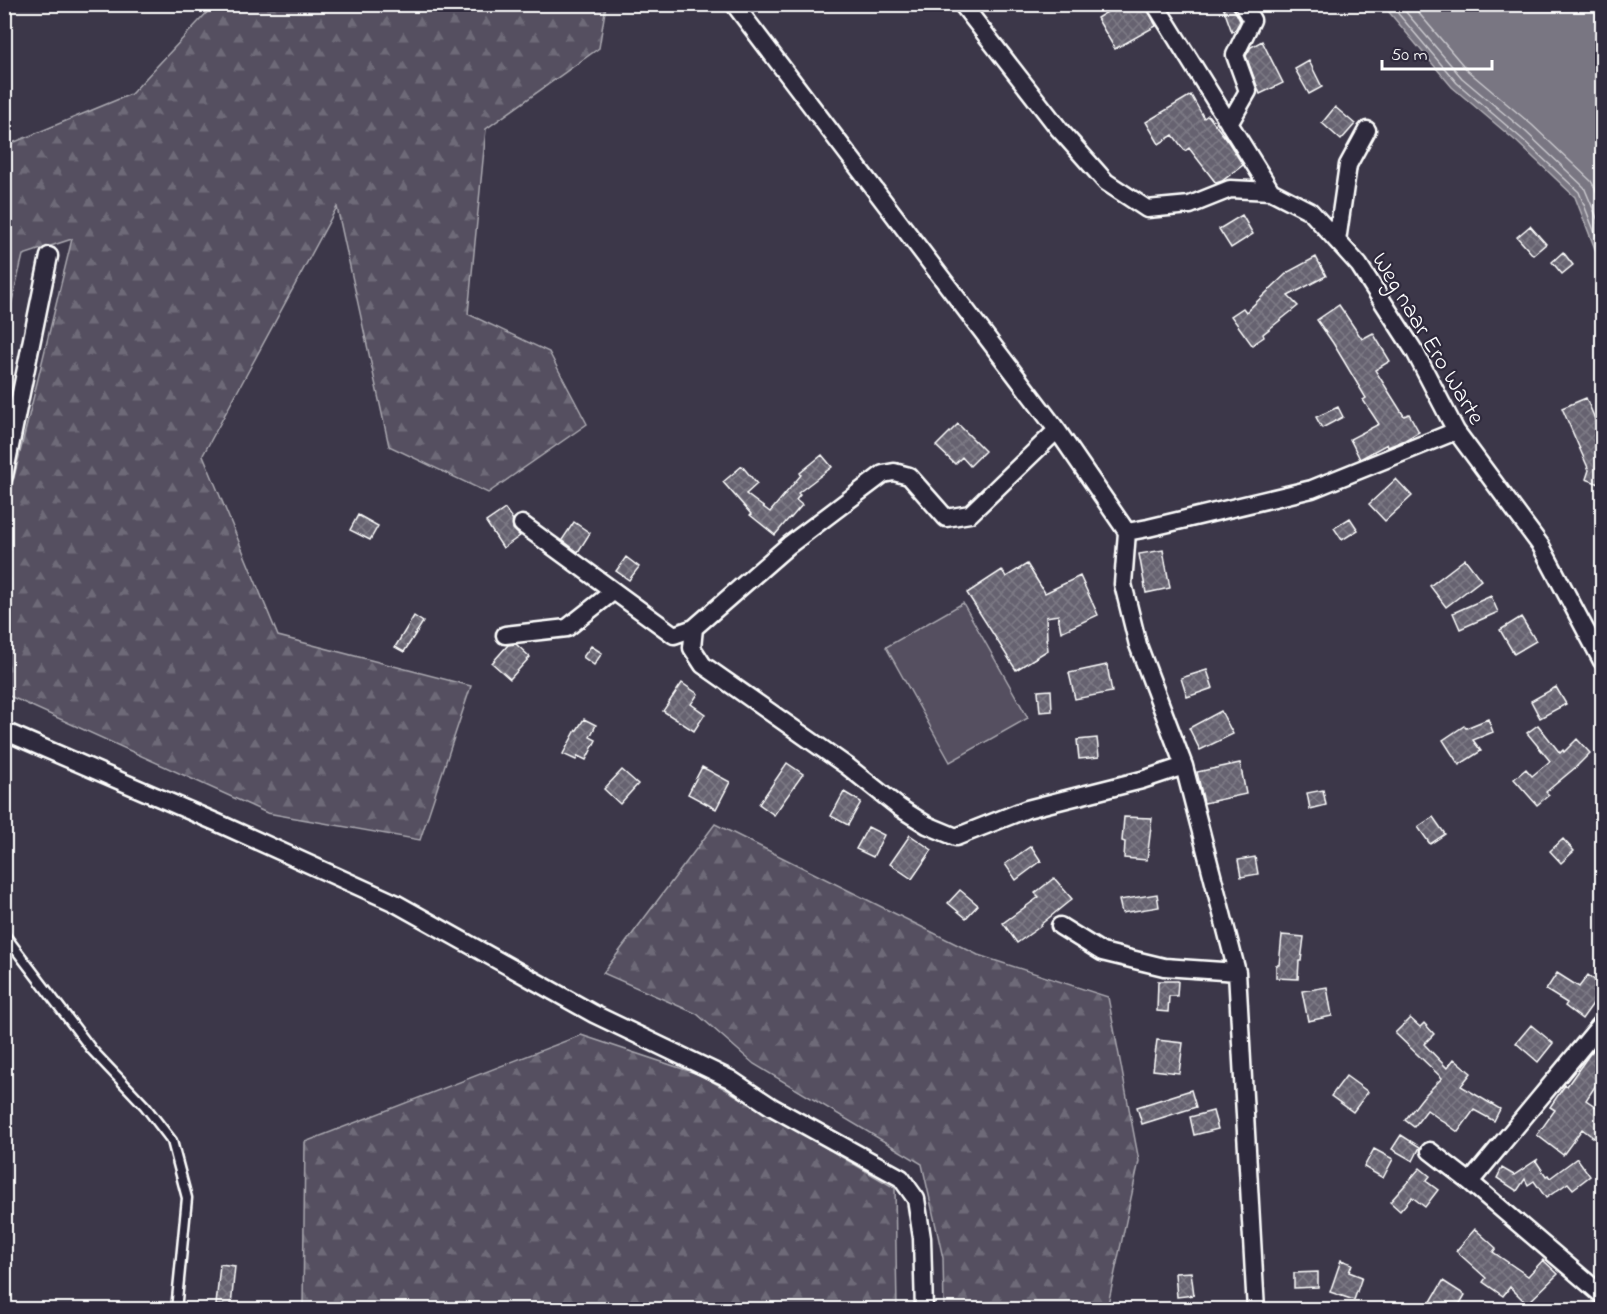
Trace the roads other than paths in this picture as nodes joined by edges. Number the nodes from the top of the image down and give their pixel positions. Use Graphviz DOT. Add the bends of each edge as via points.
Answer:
graph roads {
  1 [pos="734,4"];
  2 [pos="962,4"];
  3 [pos="1155,4"];
  4 [pos="1242,4"];
  5 [pos="1229,124"];
  6 [pos="1367,130"];
  7 [pos="1271,191"];
  8 [pos="1337,241"];
  9 [pos="49,256"];
  10 [pos="1057,430"];
  11 [pos="1456,431"];
  12 [pos="4,476"];
  13 [pos="522,524"];
  14 [pos="1127,532"];
  15 [pos="614,591"];
  16 [pos="694,628"];
  17 [pos="504,635"];
  18 [pos="1602,660"];
  19 [pos="4,731"];
  20 [pos="1184,766"];
  21 [pos="1060,926"];
  22 [pos="4,934"];
  23 [pos="1237,972"];
  24 [pos="1602,1023"];
  25 [pos="1430,1151"];
  26 [pos="1470,1182"];
  27 [pos="1602,1295"];
  28 [pos="176,1310"];
  29 [pos="924,1310"];
  30 [pos="1256,1310"];
  1 -- 10 [label="street"];
  2 -- 7 [label="street, Weg naar Ero Warte" via="1059,129 1106,182 1147,209 1190,205 1230,189"];
  3 -- 5 [label="street"];
  4 -- 5 [label="street" via="1252,20 1235,55 1248,91"];
  5 -- 7 [label="street"];
  6 -- 8 [label="street" via="1348,165"];
  7 -- 8 [label="street, Weg naar Ero Warte" via="1310,211"];
  8 -- 11 [label="street, Weg naar Ero Warte" via="1359,265 1415,352"];
  9 -- 12 [label="street"];
  10 -- 14 [label="street"];
  10 -- 16 [label="street" via="970,514 946,518 909,476 883,474 789,545"];
  11 -- 14 [label="street" via="1312,489"];
  11 -- 18 [label="street, Weg naar Ero Warte" via="1541,546"];
  13 -- 15 [label="street"];
  14 -- 20 [label="street" via="1122,584 1138,645"];
  15 -- 16 [label="street" via="674,635"];
  15 -- 17 [label="street" via="567,628"];
  16 -- 20 [label="street" via="692,648 703,665 900,808 956,837 1026,809"];
  19 -- 29 [label="street" via="395,903 594,1014 730,1079 772,1107 901,1178 916,1199 922,1238"];
  20 -- 23 [label="street"];
  21 -- 23 [label="street" via="1102,952 1164,967"];
  22 -- 28 [label="lane" via="92,1050 172,1141 188,1198"];
  23 -- 30 [label="street"];
  24 -- 26 [label="street"];
  25 -- 26 [label="street"];
  26 -- 27 [label="street"];
}
